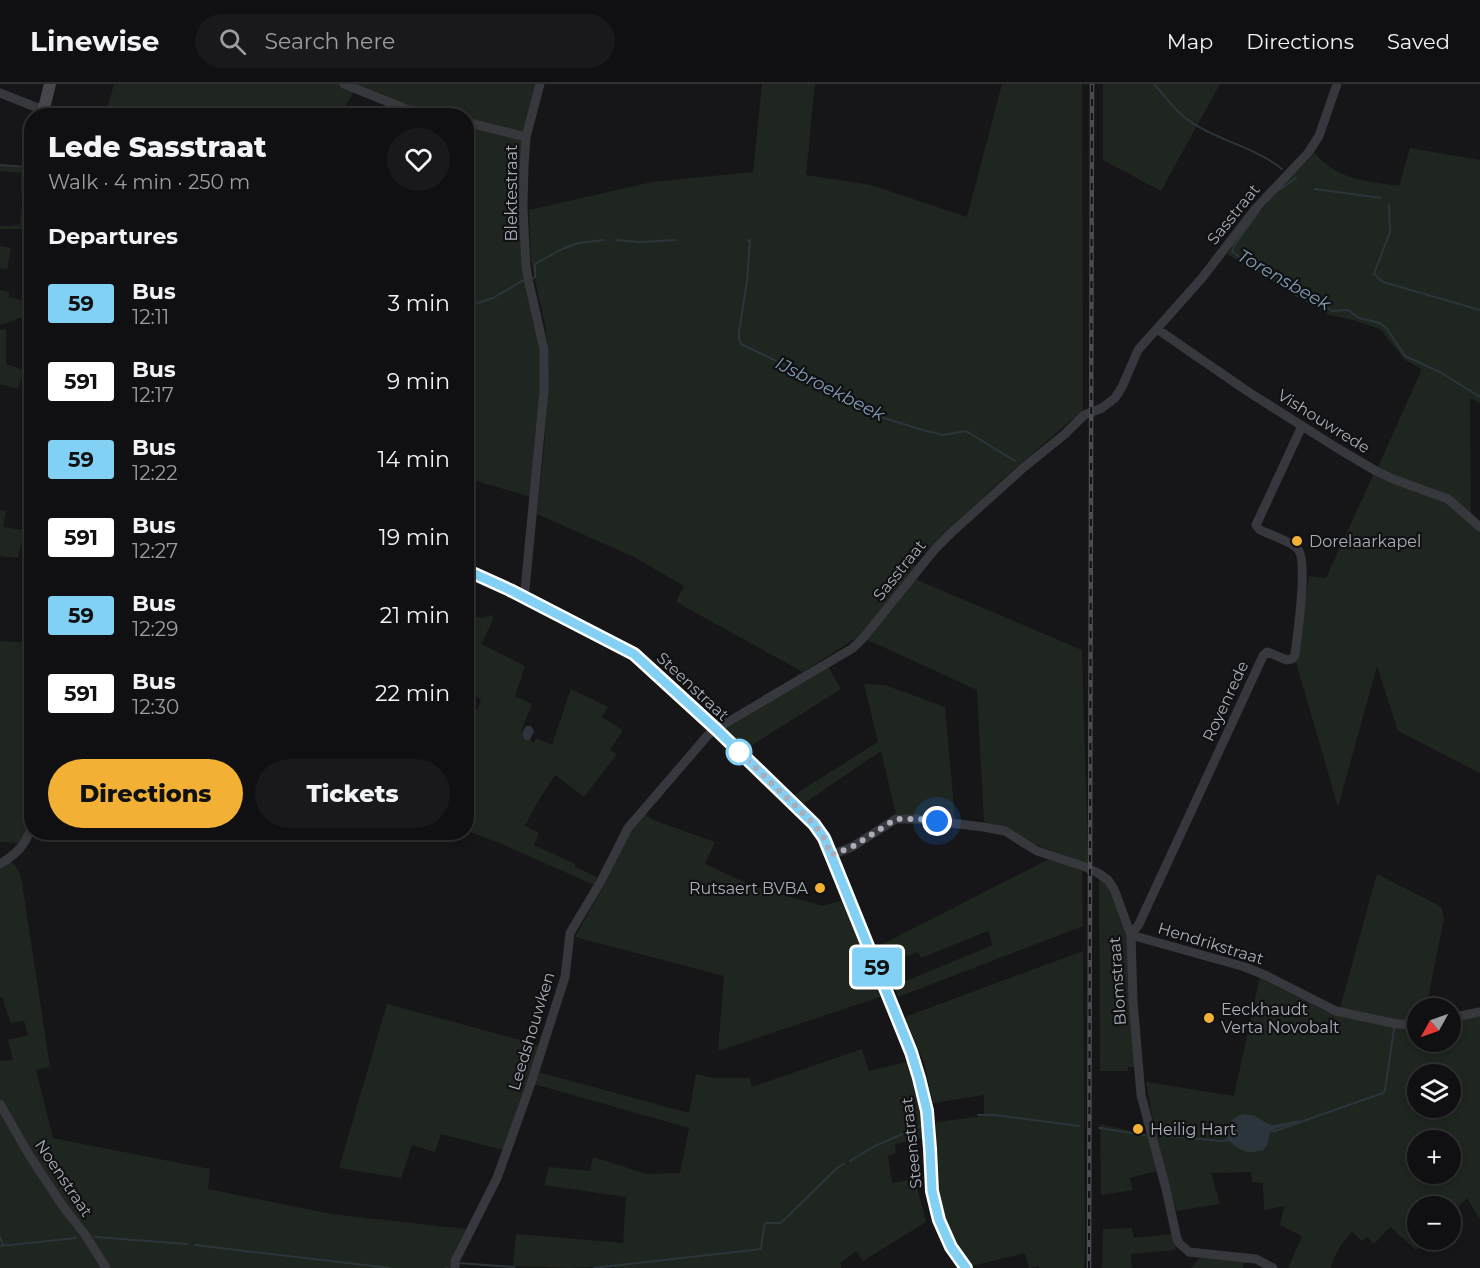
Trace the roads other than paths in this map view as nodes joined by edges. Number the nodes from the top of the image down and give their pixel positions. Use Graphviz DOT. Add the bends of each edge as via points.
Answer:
graph roads {
  1 [pos="50,84"];
  2 [pos="344,84"];
  3 [pos="540,84"];
  4 [pos="1337,84"];
  5 [pos="0,93"];
  6 [pos="32,108"];
  7 [pos="44,108"];
  8 [pos="404,108"];
  9 [pos="474,124"];
  10 [pos="526,137"];
  11 [pos="1157,329"];
  12 [pos="1302,426"];
  13 [pos="1480,527"];
  14 [pos="474,574"];
  15 [pos="523,597"];
  16 [pos="716,729"];
  17 [pos="26,840"];
  18 [pos="831,855"];
  19 [pos="0,864"];
  20 [pos="1131,935"];
  21 [pos="1480,1012"];
  22 [pos="1461,1016"];
  23 [pos="1407,1024"];
  24 [pos="0,1104"];
  25 [pos="106,1268"];
  26 [pos="455,1268"];
  27 [pos="966,1268"];
  28 [pos="1273,1268"];
  1 -- 7 [label="street"];
  2 -- 8 [label="street"];
  3 -- 10 [label="street, Blektestraat"];
  4 -- 11 [label="street, Sasstraat" via="1308,153 1256,208"];
  5 -- 6 [label="street"];
  9 -- 10 [label="street"];
  10 -- 15 [label="street, Blektestraat" via="526,267 544,348 544,391"];
  11 -- 12 [label="street, Vishouwrede"];
  11 -- 16 [label="street, Sasstraat" via="1138,350 1115,398 1084,414 934,549 853,648"];
  12 -- 13 [label="street, Vishouwrede" via="1376,471 1448,499"];
  12 -- 20 [label="street, Royenrede" via="1256,525 1294,546 1301,556 1295,655 1287,660 1267,652 1263,656"];
  14 -- 15 [label="street, Steenstraat"];
  15 -- 16 [label="street, Steenstraat" via="634,654"];
  16 -- 18 [label="street, Steenstraat" via="814,824"];
  16 -- 26 [label="street, Leedshouwken" via="628,828 570,933 565,977 530,1086 497,1178"];
  17 -- 19 [label="street" via="15,855"];
  18 -- 20 [label="street, Blomstraat" via="852,847 896,819 995,828 1037,850 1103,876 1112,885"];
  18 -- 27 [label="street, Steenstraat" via="911,1052 927,1111 934,1201 951,1247"];
  20 -- 23 [label="street, Hendrikstraat" via="1245,967 1336,1011"];
  20 -- 28 [label="street, Blomstraat" via="1141,1095 1177,1239 1189,1252 1256,1259"];
  21 -- 22 [label="street"];
  24 -- 25 [label="street, Noenstraat" via="28,1153"];
}
